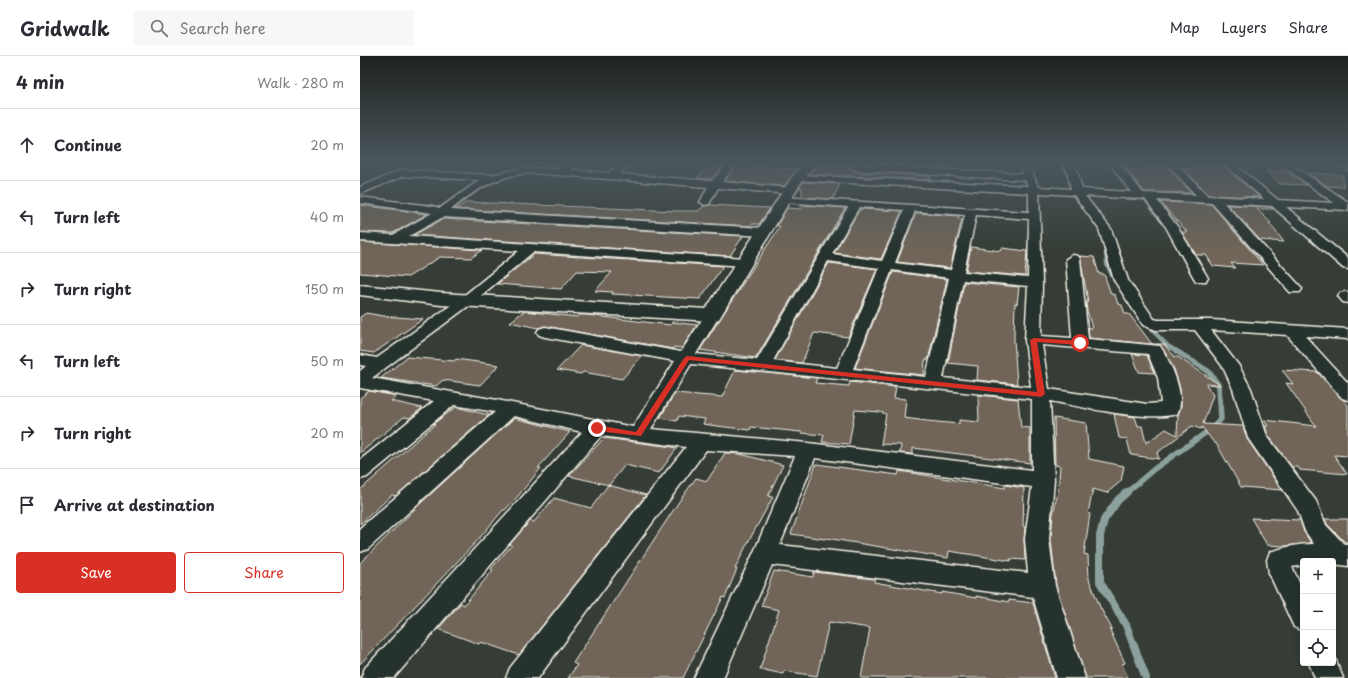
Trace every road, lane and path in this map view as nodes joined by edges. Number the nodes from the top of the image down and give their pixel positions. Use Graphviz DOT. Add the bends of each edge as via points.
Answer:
graph roads {
  1 [pos="467,193"];
  2 [pos="710,193"];
  3 [pos="788,193"];
  4 [pos="808,193"];
  5 [pos="1031,193"];
  6 [pos="1078,193"];
  7 [pos="1094,193"];
  8 [pos="1141,193"];
  9 [pos="1203,193"];
  10 [pos="1263,193"];
  11 [pos="1327,193"];
  12 [pos="1144,196"];
  13 [pos="1209,199"];
  14 [pos="360,200"];
  15 [pos="705,202"];
  16 [pos="1274,202"];
  17 [pos="855,204"];
  18 [pos="911,207"];
  19 [pos="1347,207"];
  20 [pos="971,211"];
  21 [pos="441,213"];
  22 [pos="1034,216"];
  23 [pos="764,232"];
  24 [pos="360,237"];
  25 [pos="394,240"];
  26 [pos="529,249"];
  27 [pos="824,257"];
  28 [pos="1073,259"];
  29 [pos="745,262"];
  30 [pos="1348,265"];
  31 [pos="888,266"];
  32 [pos="957,275"];
  33 [pos="1201,278"];
  34 [pos="1035,282"];
  35 [pos="1295,289"];
  36 [pos="360,290"];
  37 [pos="466,301"];
  38 [pos="712,314"];
  39 [pos="1199,325"];
  40 [pos="1291,330"];
  41 [pos="544,332"];
  42 [pos="1348,334"];
  43 [pos="1034,340"];
  44 [pos="1080,343"];
  45 [pos="687,358"];
  46 [pos="360,360"];
  47 [pos="381,364"];
  48 [pos="762,365"];
  49 [pos="843,373"];
  50 [pos="360,379"];
  51 [pos="360,382"];
  52 [pos="933,383"];
  53 [pos="1041,394"];
  54 [pos="1348,394"];
  55 [pos="450,398"];
  56 [pos="510,409"];
  57 [pos="597,428"];
  58 [pos="638,434"];
  59 [pos="701,442"];
  60 [pos="808,450"];
  61 [pos="360,471"];
  62 [pos="1043,480"];
  63 [pos="360,542"];
  64 [pos="765,554"];
  65 [pos="1342,554"];
  66 [pos="1042,586"];
  67 [pos="1300,612"];
  68 [pos="1324,666"];
  69 [pos="375,678"];
  70 [pos="520,678"];
  71 [pos="708,678"];
  72 [pos="1071,678"];
  73 [pos="1329,678"];
  1 -- 21 [label="street"];
  2 -- 15 [label="street"];
  3 -- 23 [label="street"];
  4 -- 17 [label="street"];
  5 -- 22 [label="street"];
  6 -- 39 [label="street" via="1105,229 1121,280 1148,322"];
  7 -- 12 [label="street"];
  8 -- 12 [label="street"];
  9 -- 13 [label="street"];
  10 -- 16 [label="street"];
  11 -- 19 [label="street"];
  12 -- 13 [label="street"];
  12 -- 33 [label="street" via="1171,226"];
  13 -- 16 [label="street"];
  13 -- 35 [label="street"];
  14 -- 21 [label="street" via="432,209"];
  16 -- 19 [label="street"];
  16 -- 30 [label="street"];
  17 -- 18 [label="street"];
  17 -- 27 [label="street"];
  18 -- 20 [label="street"];
  18 -- 31 [label="street"];
  20 -- 22 [label="street"];
  20 -- 32 [label="street"];
  21 -- 23 [label="street"];
  21 -- 25 [label="street"];
  22 -- 34 [label="street"];
  23 -- 29 [label="street"];
  24 -- 25 [label="street"];
  25 -- 26 [label="street"];
  26 -- 29 [label="street"];
  26 -- 37 [label="street"];
  27 -- 31 [label="street"];
  27 -- 48 [label="street"];
  28 -- 44 [label="street"];
  29 -- 38 [label="street"];
  31 -- 32 [label="street"];
  31 -- 49 [label="street"];
  32 -- 34 [label="street"];
  32 -- 52 [label="street"];
  34 -- 43 [label="street"];
  36 -- 37 [label="street"];
  37 -- 38 [label="street"];
  37 -- 47 [label="street"];
  38 -- 45 [label="street"];
  39 -- 40 [label="street"];
  39 -- 65 [label="street" via="1231,366 1242,388 1258,438 1308,507 1317,531"];
  40 -- 42 [label="street"];
  40 -- 54 [label="street"];
  41 -- 45 [label="street"];
  43 -- 44 [label="street"];
  43 -- 53 [label="street"];
  44 -- 53 [label="street" via="1154,348 1166,369 1171,393 1170,409 1147,410"];
  45 -- 48 [label="street"];
  45 -- 58 [label="street"];
  46 -- 47 [label="street"];
  47 -- 50 [label="street"];
  48 -- 49 [label="street"];
  49 -- 52 [label="street"];
  51 -- 55 [label="street"];
  52 -- 53 [label="street"];
  53 -- 62 [label="street"];
  55 -- 56 [label="street"];
  55 -- 61 [label="street"];
  56 -- 57 [label="street"];
  56 -- 63 [label="street"];
  57 -- 58 [label="street"];
  57 -- 69 [label="street"];
  58 -- 59 [label="street"];
  59 -- 60 [label="street"];
  59 -- 70 [label="street"];
  60 -- 62 [label="street"];
  60 -- 64 [label="street"];
  62 -- 66 [label="street" via="1037,539"];
  64 -- 66 [label="street"];
  64 -- 71 [label="street"];
  65 -- 67 [label="street" via="1295,555 1279,560 1281,573"];
  66 -- 72 [label="street"];
  68 -- 73 [label="street"];
}
